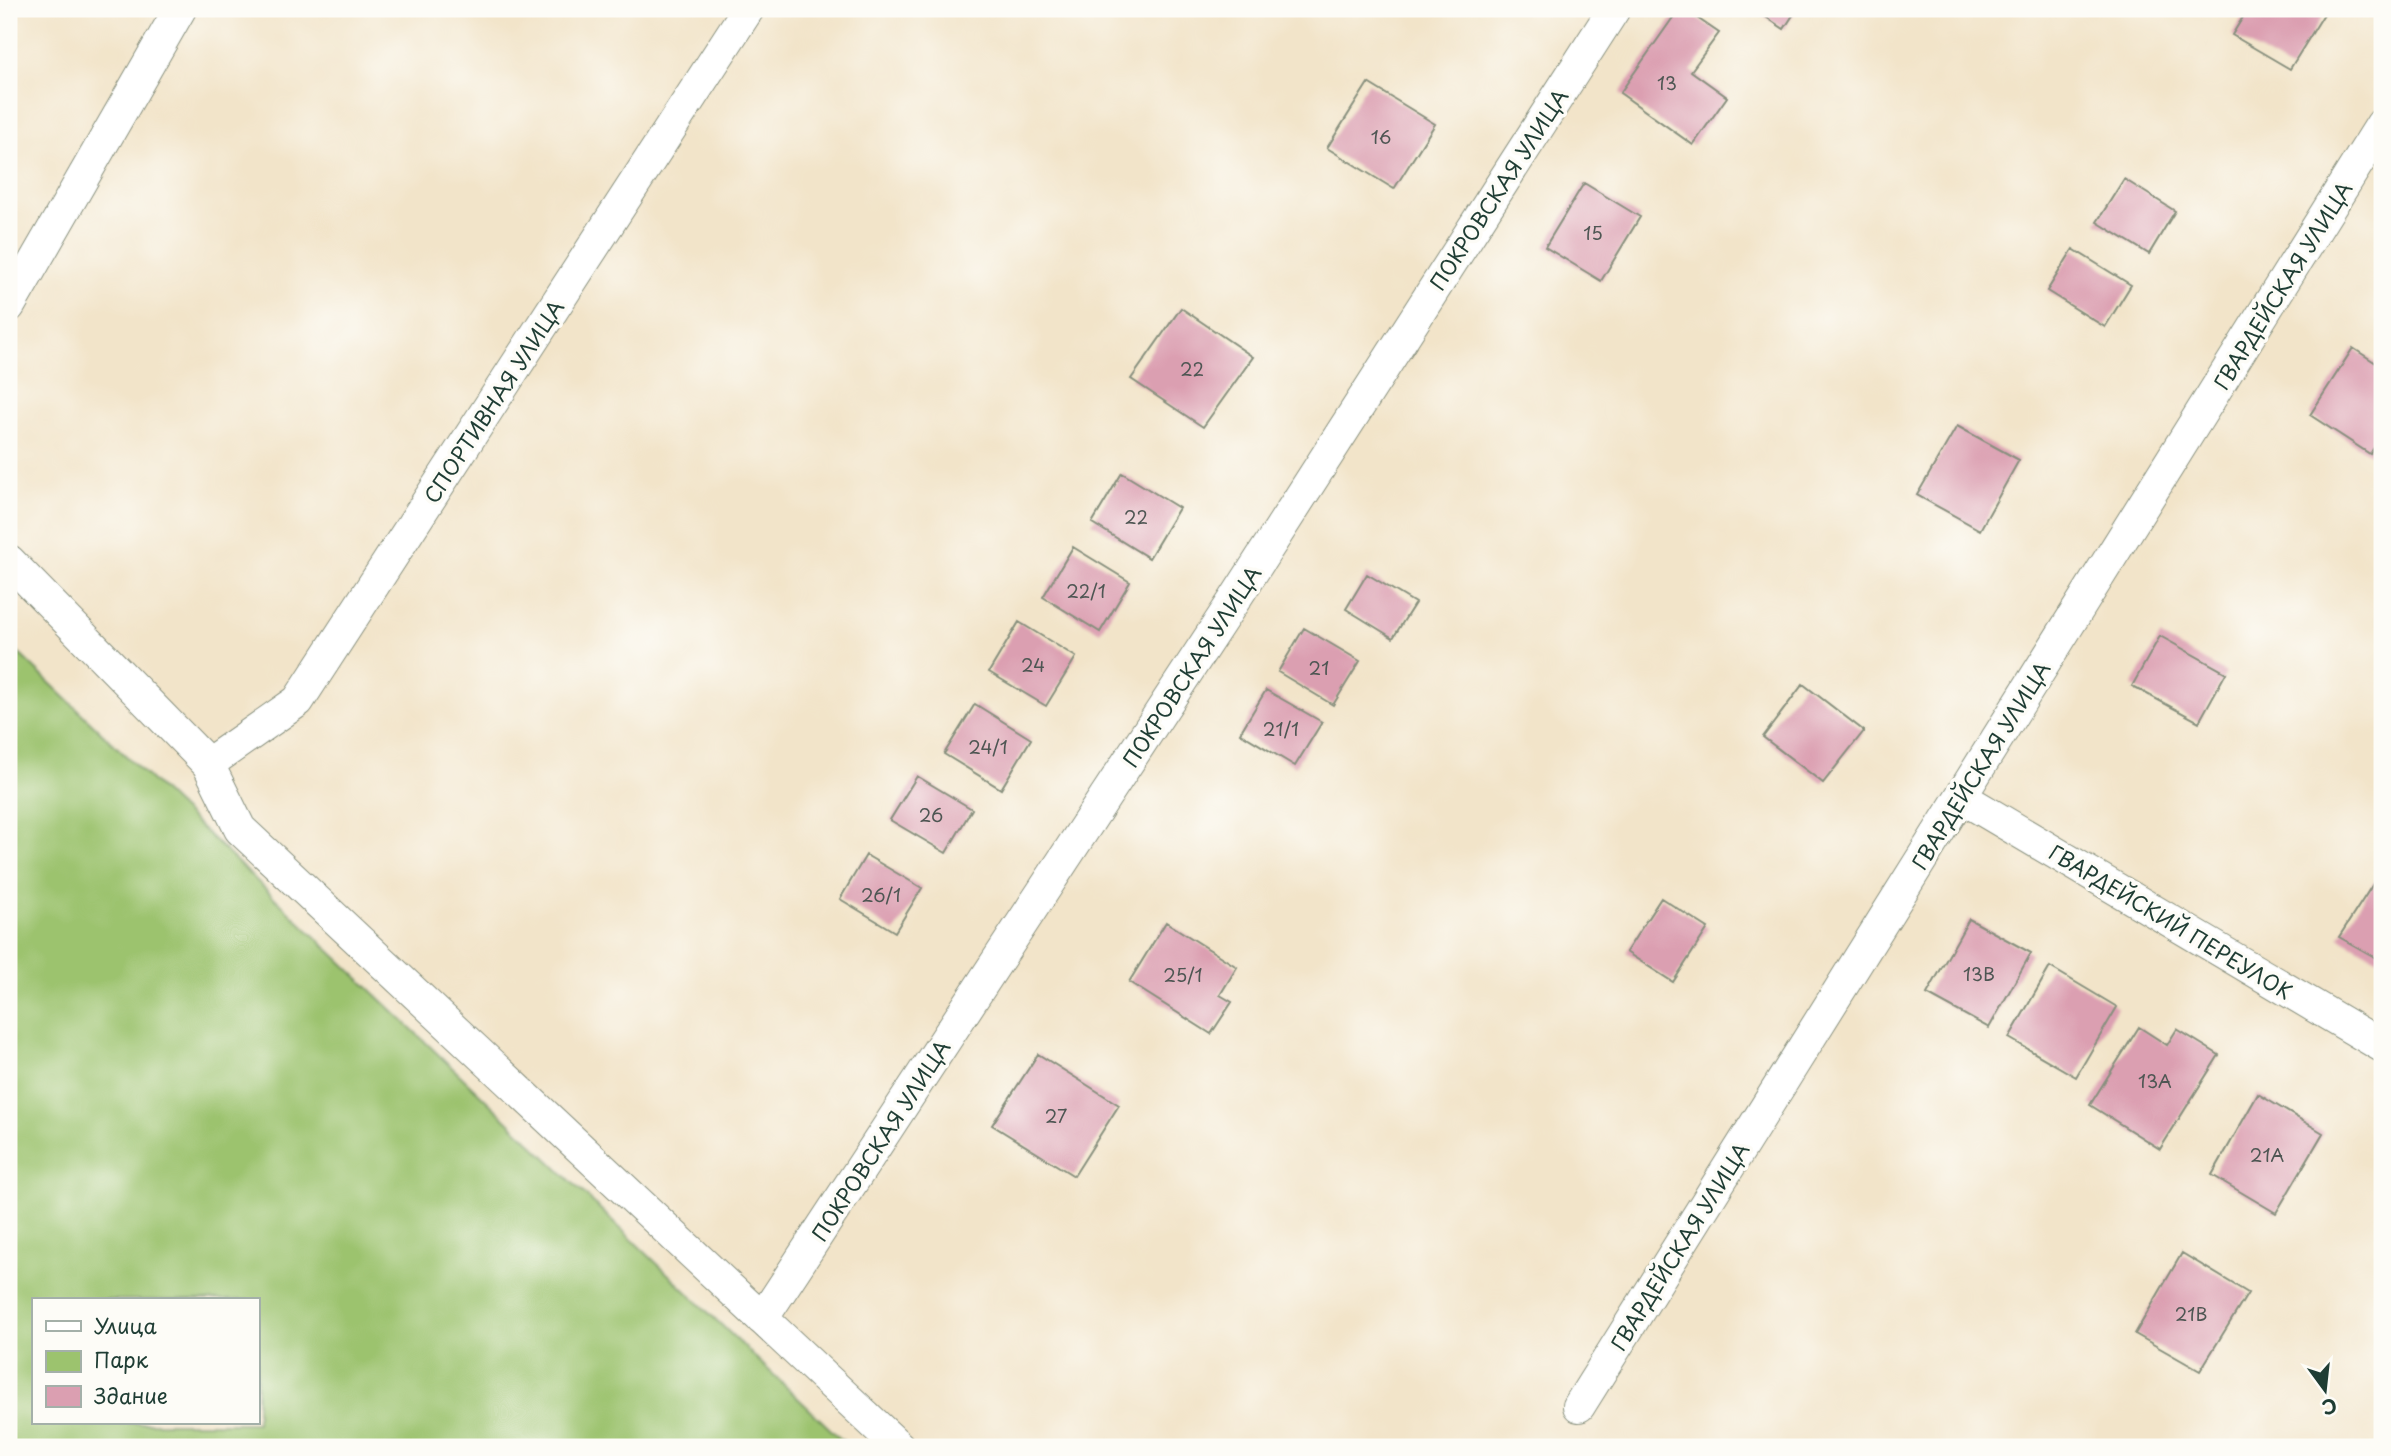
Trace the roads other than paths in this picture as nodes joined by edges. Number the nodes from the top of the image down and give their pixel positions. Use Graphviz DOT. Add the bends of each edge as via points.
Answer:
graph roads {
  1 [pos="180,9"];
  2 [pos="748,9"];
  3 [pos="1614,9"];
  4 [pos="2382,124"];
  5 [pos="9,306"];
  6 [pos="9,561"];
  7 [pos="208,764"];
  8 [pos="1961,797"];
  9 [pos="2382,1046"];
  10 [pos="762,1319"];
  11 [pos="1579,1406"];
  12 [pos="899,1447"];
  1 -- 5 [label="street"];
  2 -- 7 [label="street, СПОРТИВНАЯ УЛИЦА" via="298,701"];
  3 -- 10 [label="street, ПОКРОВСКАЯ УЛИЦА" via="1240,591"];
  4 -- 8 [label="street, ГВАРДЕЙСКАЯ УЛИЦА"];
  6 -- 7 [label="street"];
  7 -- 10 [label="street" via="240,829"];
  8 -- 9 [label="street, ГВАРДЕЙСКИЙ ПЕРЕУЛОК"];
  8 -- 11 [label="street, ГВАРДЕЙСКАЯ УЛИЦА"];
  10 -- 12 [label="street"];
}
